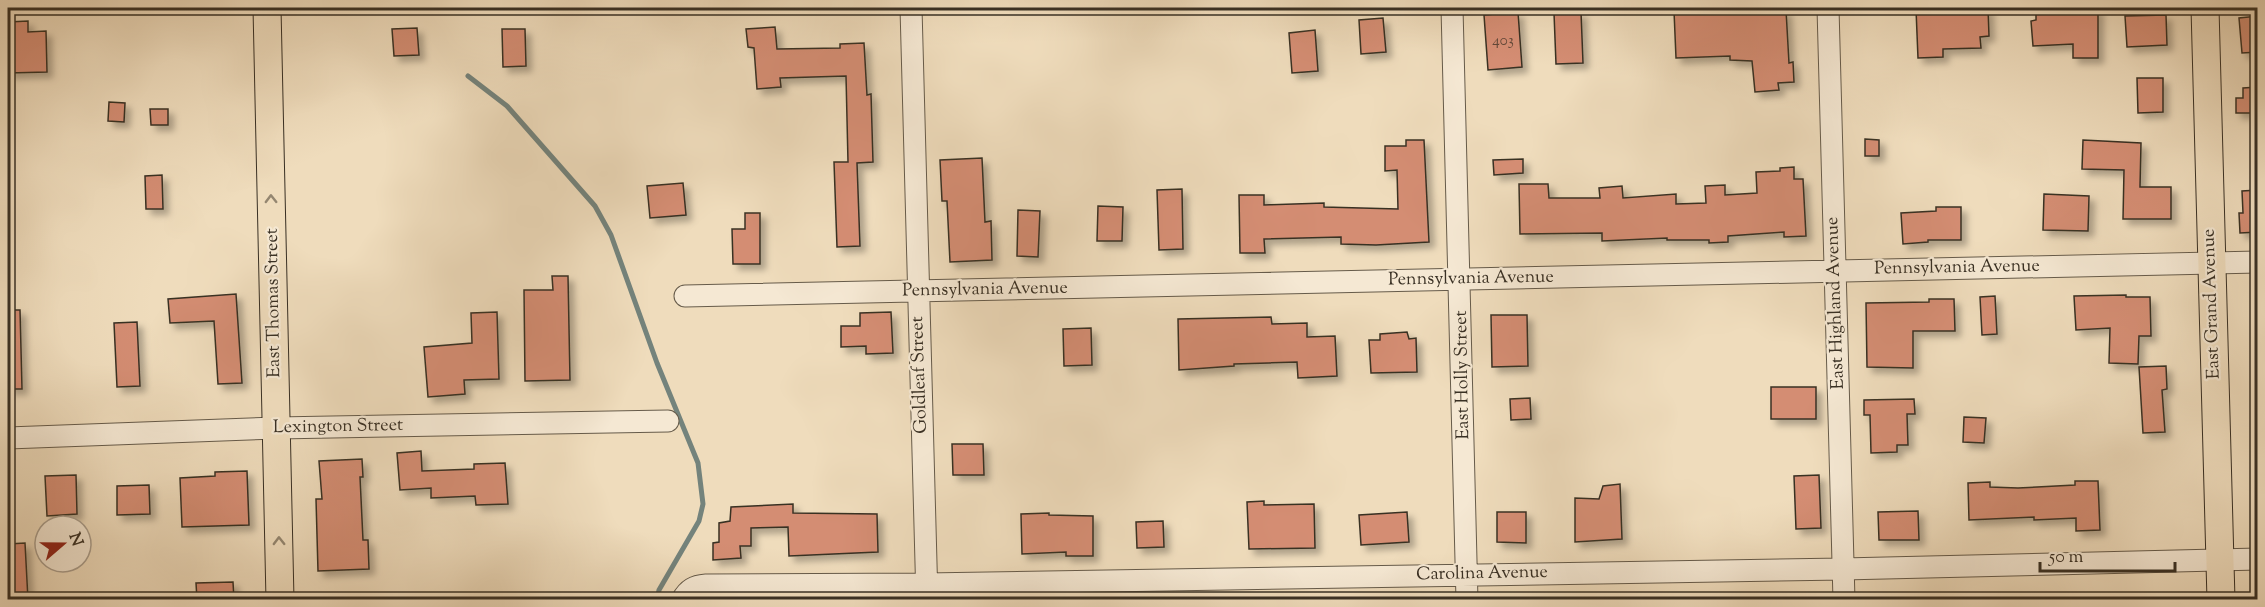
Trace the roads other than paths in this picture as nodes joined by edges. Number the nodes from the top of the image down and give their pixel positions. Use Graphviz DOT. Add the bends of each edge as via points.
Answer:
graph roads {
  1 [pos="267,8"];
  2 [pos="911,8"];
  3 [pos="1452,8"];
  4 [pos="1828,8"];
  5 [pos="2205,8"];
  6 [pos="2258,262"];
  7 [pos="2211,263"];
  8 [pos="1836,270"];
  9 [pos="1461,279"];
  10 [pos="918,292"];
  11 [pos="685,296"];
  12 [pos="668,421"];
  13 [pos="277,428"];
  14 [pos="8,438"];
  15 [pos="2258,559"];
  16 [pos="2220,560"];
  17 [pos="1843,568"];
  18 [pos="1467,574"];
  19 [pos="926,592"];
  20 [pos="280,600"];
  21 [pos="682,600"];
  22 [pos="1467,600"];
  23 [pos="1844,600"];
  24 [pos="2221,600"];
  13 -- 1 [label="main road, East Thomas Street, one-way"];
  2 -- 10 [label="street, Goldleaf Street"];
  3 -- 9 [label="street, East Holly Street"];
  4 -- 8 [label="street, East Highland Avenue"];
  5 -- 7 [label="main road, East Grand Avenue"];
  6 -- 7 [label="street, Pennsylvania Avenue"];
  7 -- 8 [label="street, Pennsylvania Avenue"];
  7 -- 16 [label="main road, East Grand Avenue"];
  8 -- 9 [label="street, Pennsylvania Avenue"];
  8 -- 17 [label="street, East Highland Avenue"];
  9 -- 10 [label="street, Pennsylvania Avenue"];
  9 -- 18 [label="street, East Holly Street"];
  10 -- 11 [label="street, Pennsylvania Avenue"];
  10 -- 19 [label="street, Goldleaf Street"];
  12 -- 13 [label="street, Lexington Street"];
  13 -- 14 [label="street, Lexington Street"];
  20 -- 13 [label="main road, East Thomas Street, one-way"];
  15 -- 16 [label="street, Carolina Avenue"];
  16 -- 17 [label="street, Carolina Avenue"];
  16 -- 24 [label="main road, East Grand Avenue"];
  17 -- 18 [label="street, Carolina Avenue"];
  17 -- 23 [label="street, East Highland Avenue"];
  18 -- 19 [label="street, Carolina Avenue"];
  18 -- 22 [label="street, East Holly Street"];
  19 -- 21 [label="street, Carolina Avenue" via="706,585 695,586"];
}
